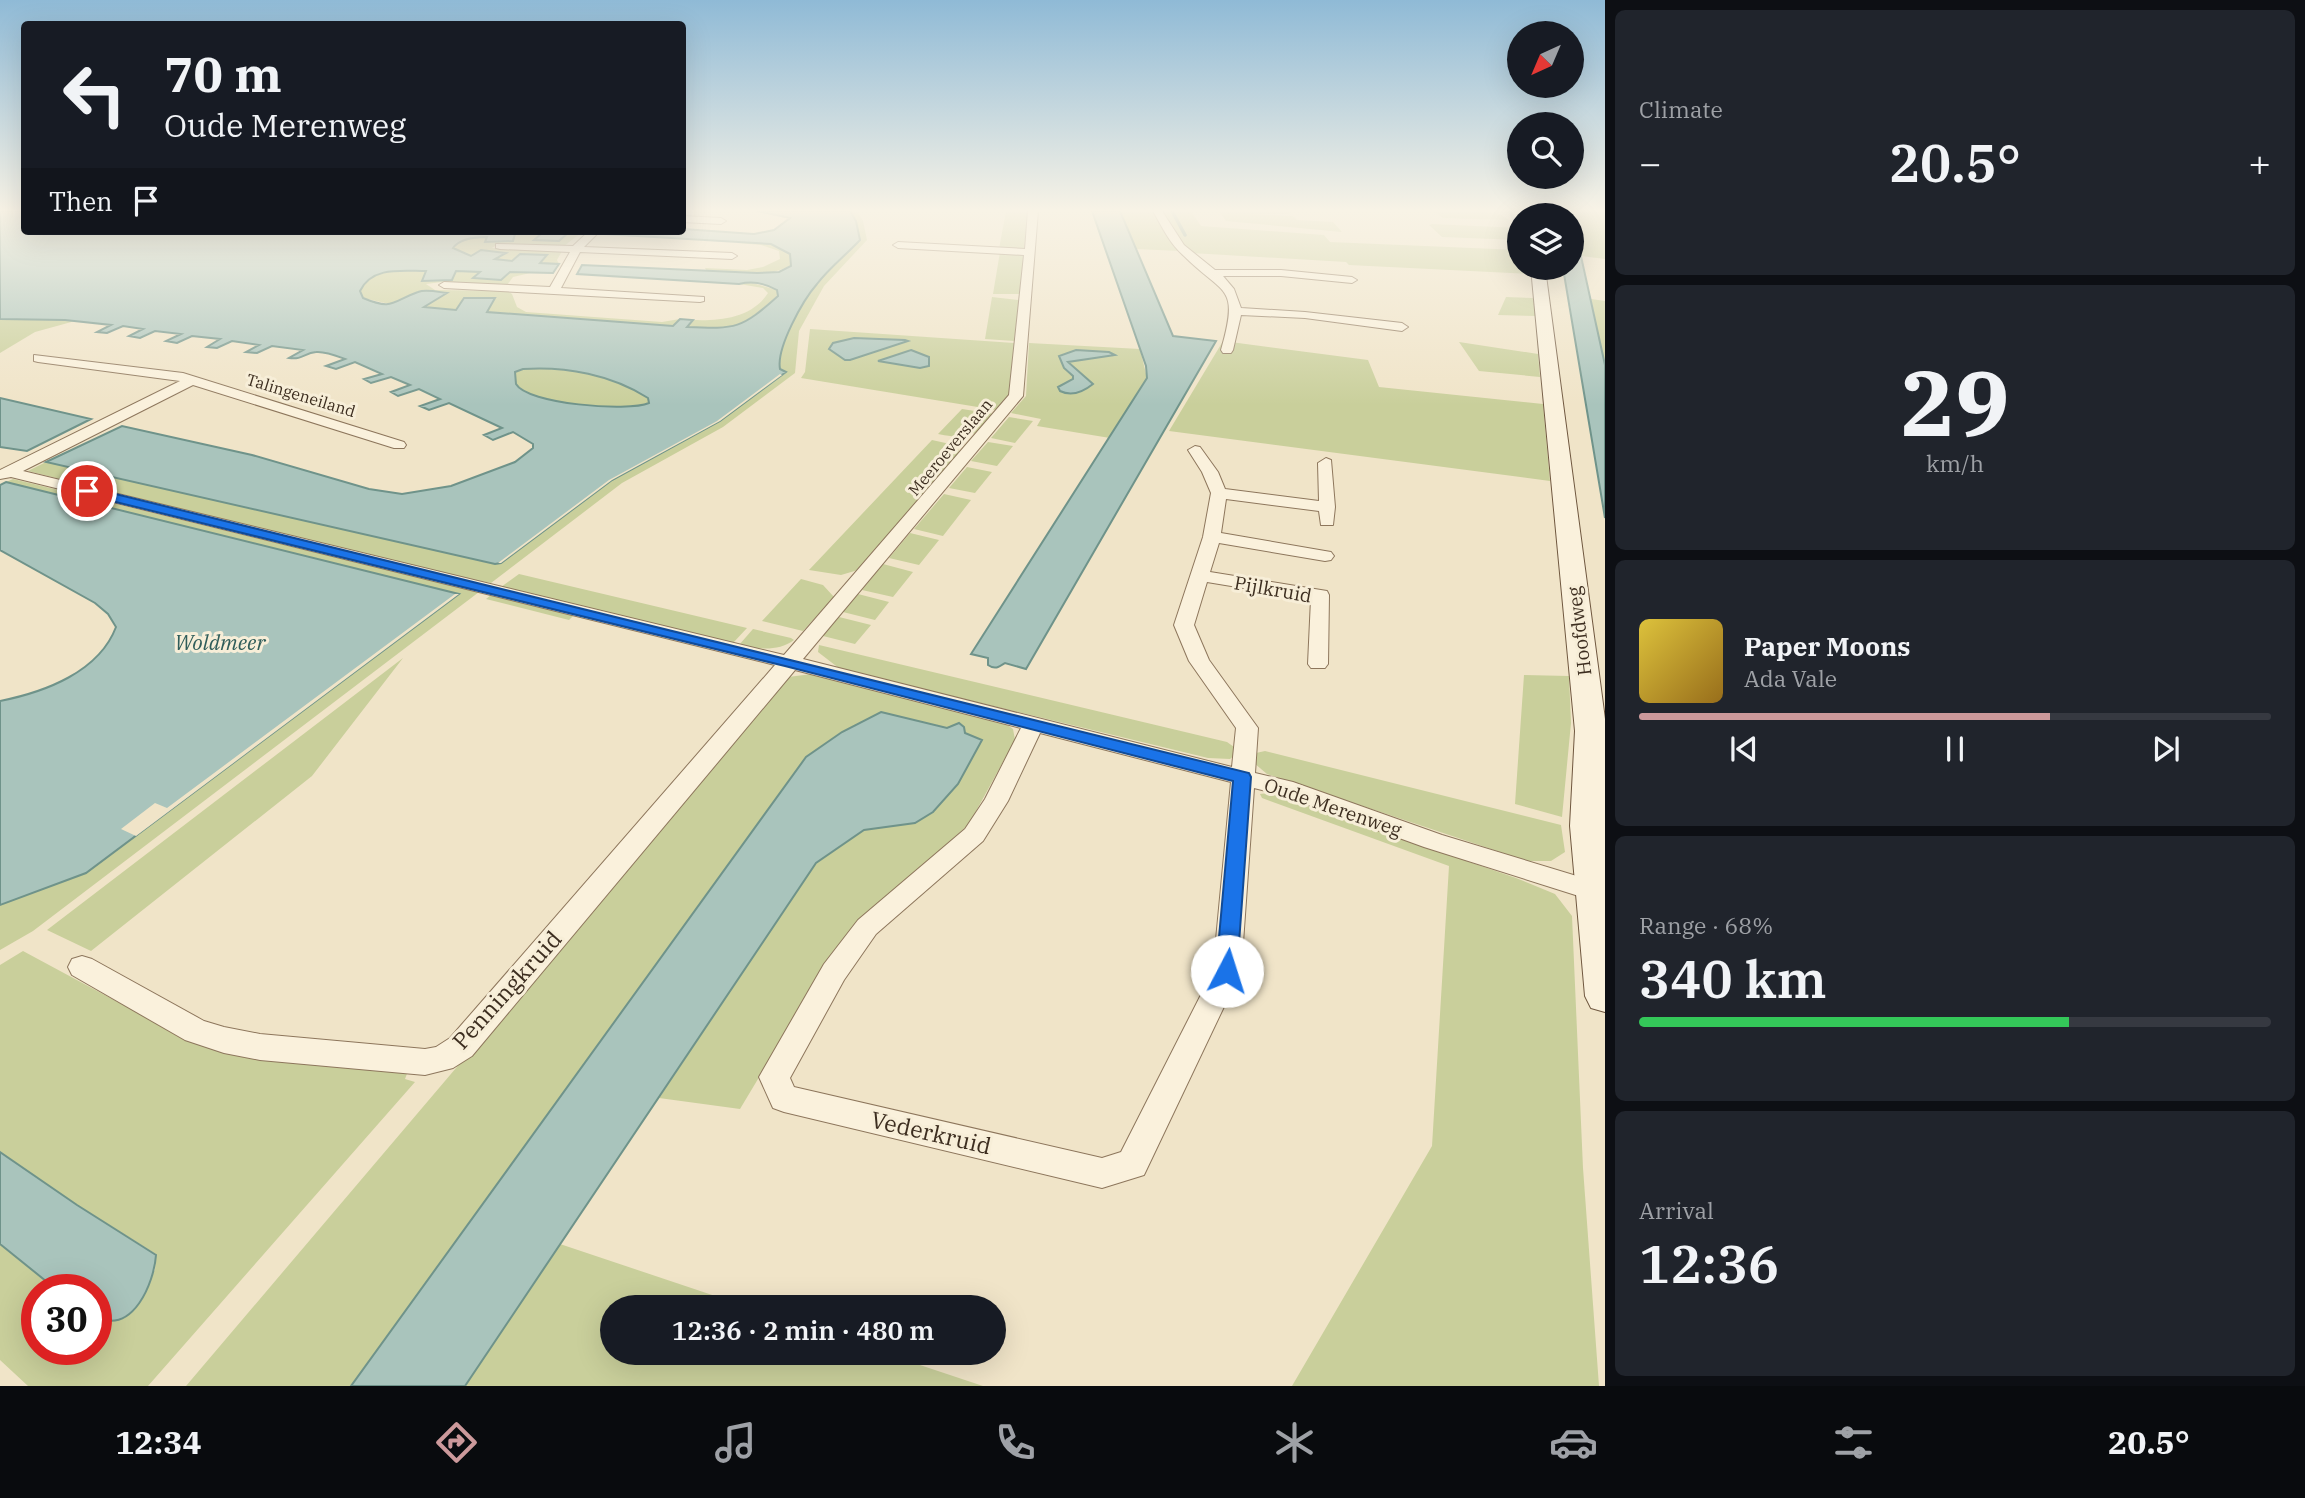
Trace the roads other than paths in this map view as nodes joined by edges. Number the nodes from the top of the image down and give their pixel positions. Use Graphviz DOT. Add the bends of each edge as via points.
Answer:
graph roads {
  1 [pos="563,276"];
  2 [pos="1027,276"];
  3 [pos="1216,276"];
  4 [pos="1314,276"];
  5 [pos="1352,280"];
  6 [pos="1539,280"];
  7 [pos="443,285"];
  8 [pos="554,290"];
  9 [pos="700,299"];
  10 [pos="1237,311"];
  11 [pos="1402,327"];
  12 [pos="1227,350"];
  13 [pos="38,358"];
  14 [pos="192,380"];
  15 [pos="399,444"];
  16 [pos="1195,450"];
  17 [pos="1326,463"];
  18 [pos="4,474"];
  19 [pos="1219,493"];
  20 [pos="1212,537"];
  21 [pos="1325,556"];
  22 [pos="1200,576"];
  23 [pos="789,663"];
  24 [pos="1318,664"];
  25 [pos="1034,725"];
  26 [pos="1242,777"];
  27 [pos="1598,851"];
  28 [pos="1594,891"];
  29 [pos="82,967"];
  30 [pos="1605,996"];
  1 -- 8 [label="street"];
  2 -- 23 [label="street, Meeroeverslaan" via="1016,396"];
  3 -- 10 [label="street" via="1233,296"];
  4 -- 5 [label="street"];
  6 -- 27 [label="main road, Hoofdweg" via="1591,731 1587,826"];
  7 -- 8 [label="street"];
  8 -- 9 [label="street"];
  10 -- 11 [label="street"];
  10 -- 12 [label="street"];
  13 -- 14 [label="street, Talingeneiland"];
  14 -- 15 [label="street, Talingeneiland"];
  14 -- 18 [label="street"];
  16 -- 19 [label="street"];
  17 -- 19 [label="street" via="1327,514"];
  18 -- 23 [label="street, Oude Merenweg"];
  19 -- 20 [label="street"];
  20 -- 21 [label="street"];
  20 -- 22 [label="street"];
  22 -- 24 [label="street, Pijlkruid" via="1320,595"];
  22 -- 26 [label="street" via="1184,625 1199,661 1247,728"];
  23 -- 25 [label="street, Oude Merenweg"];
  23 -- 29 [label="street, Penningkruid" via="461,1047 442,1059 425,1062 224,1040 195,1031"];
  25 -- 26 [label="street, Oude Merenweg"];
  25 -- 26 [label="street, Vederkruid" via="974,835 867,927 834,972 774,1077 784,1098 1102,1173 1132,1164 1227,971"];
  26 -- 28 [label="street, Oude Merenweg"];
  27 -- 28 [label="main road, Hoofdweg"];
  28 -- 30 [label="main road, Hoofdweg"];
}
